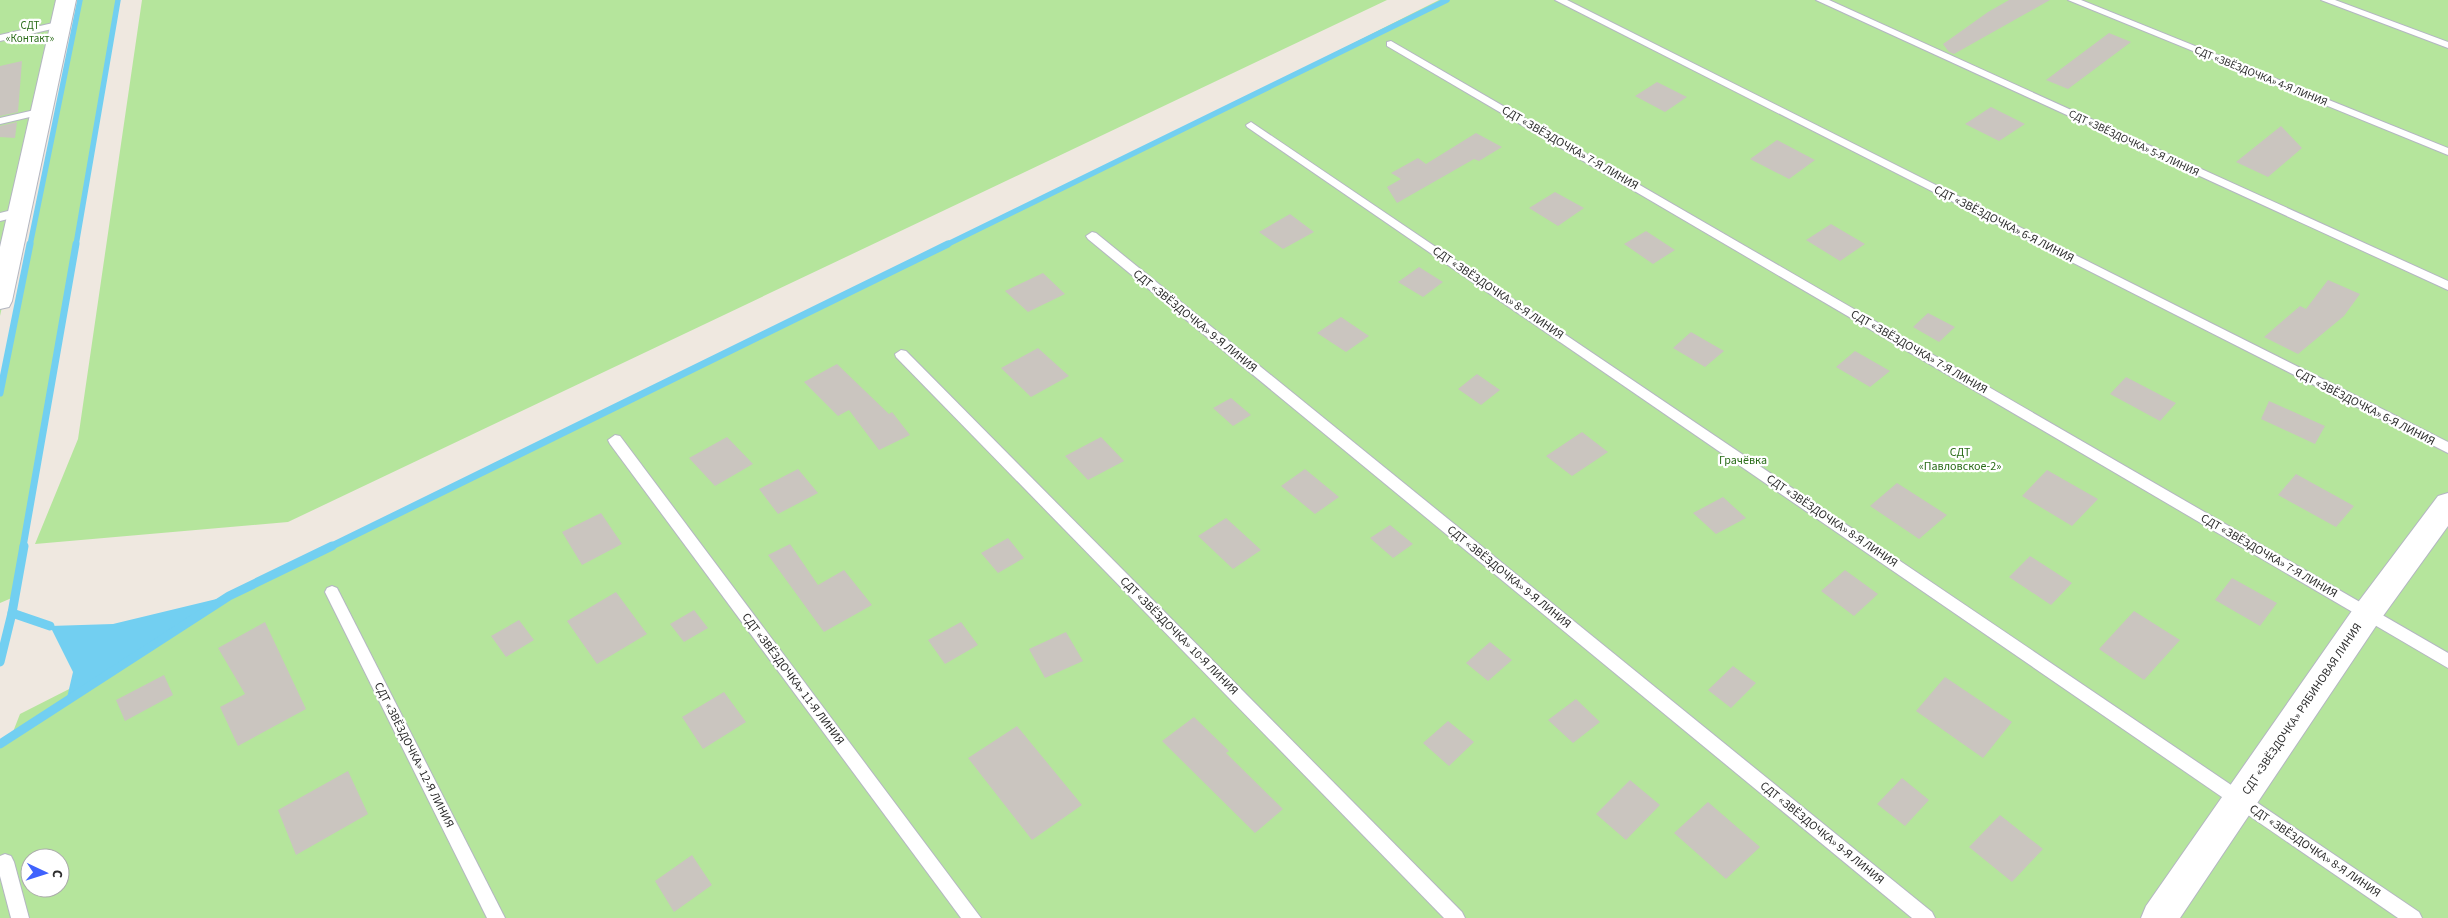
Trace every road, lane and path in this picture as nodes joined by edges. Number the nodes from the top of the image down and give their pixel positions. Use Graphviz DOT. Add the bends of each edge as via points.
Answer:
graph roads {
  1 [pos="66,0"];
  2 [pos="1560,0"];
  3 [pos="1821,0"];
  4 [pos="2073,0"];
  5 [pos="2326,0"];
  6 [pos="62,24"];
  7 [pos="0,38"];
  8 [pos="1391,44"];
  9 [pos="2448,45"];
  10 [pos="43,111"];
  11 [pos="0,121"];
  12 [pos="1251,124"];
  13 [pos="2448,152"];
  14 [pos="10,214"];
  15 [pos="1092,236"];
  16 [pos="2448,286"];
  17 [pos="0,301"];
  18 [pos="901,354"];
  19 [pos="615,440"];
  20 [pos="2448,448"];
  21 [pos="2448,504"];
  22 [pos="332,592"];
  23 [pos="2367,614"];
  24 [pos="2448,661"];
  25 [pos="2240,799"];
  26 [pos="5,862"];
  27 [pos="20,918"];
  28 [pos="496,918"];
  29 [pos="972,918"];
  30 [pos="1456,918"];
  31 [pos="1926,918"];
  32 [pos="2159,918"];
  33 [pos="2413,918"];
  1 -- 6 [label="street"];
  2 -- 20 [label="lane, СДТ «ЗВЁЗДОЧКА» 6-Я ЛИНИЯ"];
  3 -- 16 [label="lane, СДТ «ЗВЁЗДОЧКА» 5-Я ЛИНИЯ"];
  4 -- 13 [label="lane, СДТ «ЗВЁЗДОЧКА» 4-Я ЛИНИЯ"];
  5 -- 9 [label="lane"];
  6 -- 7 [label="lane"];
  6 -- 10 [label="street"];
  8 -- 23 [label="lane, СДТ «ЗВЁЗДОЧКА» 7-Я ЛИНИЯ"];
  10 -- 11 [label="lane"];
  10 -- 14 [label="street"];
  12 -- 25 [label="lane, СДТ «ЗВЁЗДОЧКА» 8-Я ЛИНИЯ"];
  14 -- 17 [label="street"];
  15 -- 31 [label="lane, СДТ «ЗВЁЗДОЧКА» 9-Я ЛИНИЯ"];
  18 -- 30 [label="lane, СДТ «ЗВЁЗДОЧКА» 10-Я ЛИНИЯ"];
  19 -- 29 [label="lane, СДТ «ЗВЁЗДОЧКА» 11-Я ЛИНИЯ"];
  21 -- 23 [label="street, СДТ «ЗВЁЗДОЧКА» РЯБИНОВАЯ ЛИНИЯ"];
  22 -- 28 [label="lane, СДТ «ЗВЁЗДОЧКА» 12-Я ЛИНИЯ"];
  23 -- 24 [label="lane, СДТ «ЗВЁЗДОЧКА» 7-Я ЛИНИЯ"];
  23 -- 25 [label="street, СДТ «ЗВЁЗДОЧКА» РЯБИНОВАЯ ЛИНИЯ"];
  25 -- 32 [label="street, СДТ «ЗВЁЗДОЧКА» РЯБИНОВАЯ ЛИНИЯ"];
  25 -- 33 [label="lane, СДТ «ЗВЁЗДОЧКА» 8-Я ЛИНИЯ"];
  26 -- 27 [label="lane"];
}
